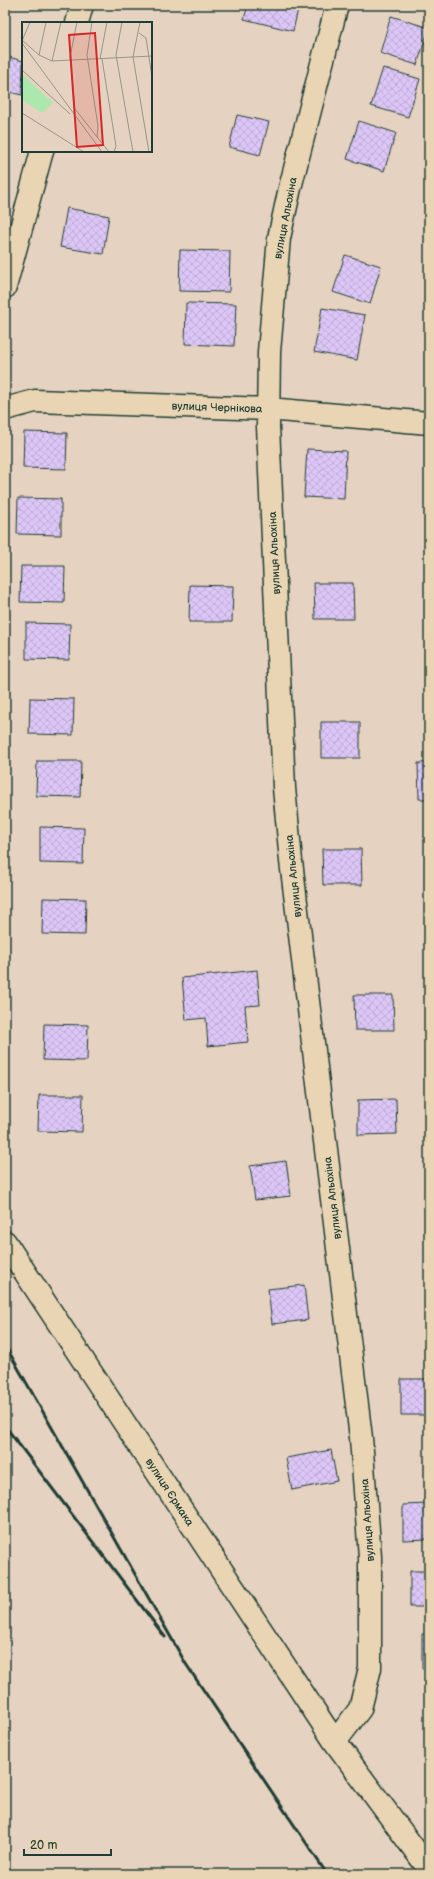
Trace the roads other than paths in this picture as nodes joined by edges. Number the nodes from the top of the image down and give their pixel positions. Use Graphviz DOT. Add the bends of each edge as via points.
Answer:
graph roads {
  1 [pos="82,5"];
  2 [pos="337,5"];
  3 [pos="77,22"];
  4 [pos="42,152"];
  5 [pos="5,287"];
  6 [pos="5,409"];
  7 [pos="268,409"];
  8 [pos="429,423"];
  9 [pos="5,1242"];
  10 [pos="335,1742"];
  11 [pos="429,1870"];
  1 -- 3 [label="street"];
  2 -- 7 [label="street, вулиця Альохіна" via="279,238 270,336"];
  4 -- 5 [label="street"];
  6 -- 7 [label="street, вулиця Чернікова" via="35,401"];
  7 -- 8 [label="street, вулиця Чернікова"];
  7 -- 10 [label="street, вулиця Альохіна" via="285,795 361,1438 370,1557 370,1668 360,1709"];
  9 -- 10 [label="street, вулиця Єрмака"];
  10 -- 11 [label="street, вулиця Єрмака"];
}
